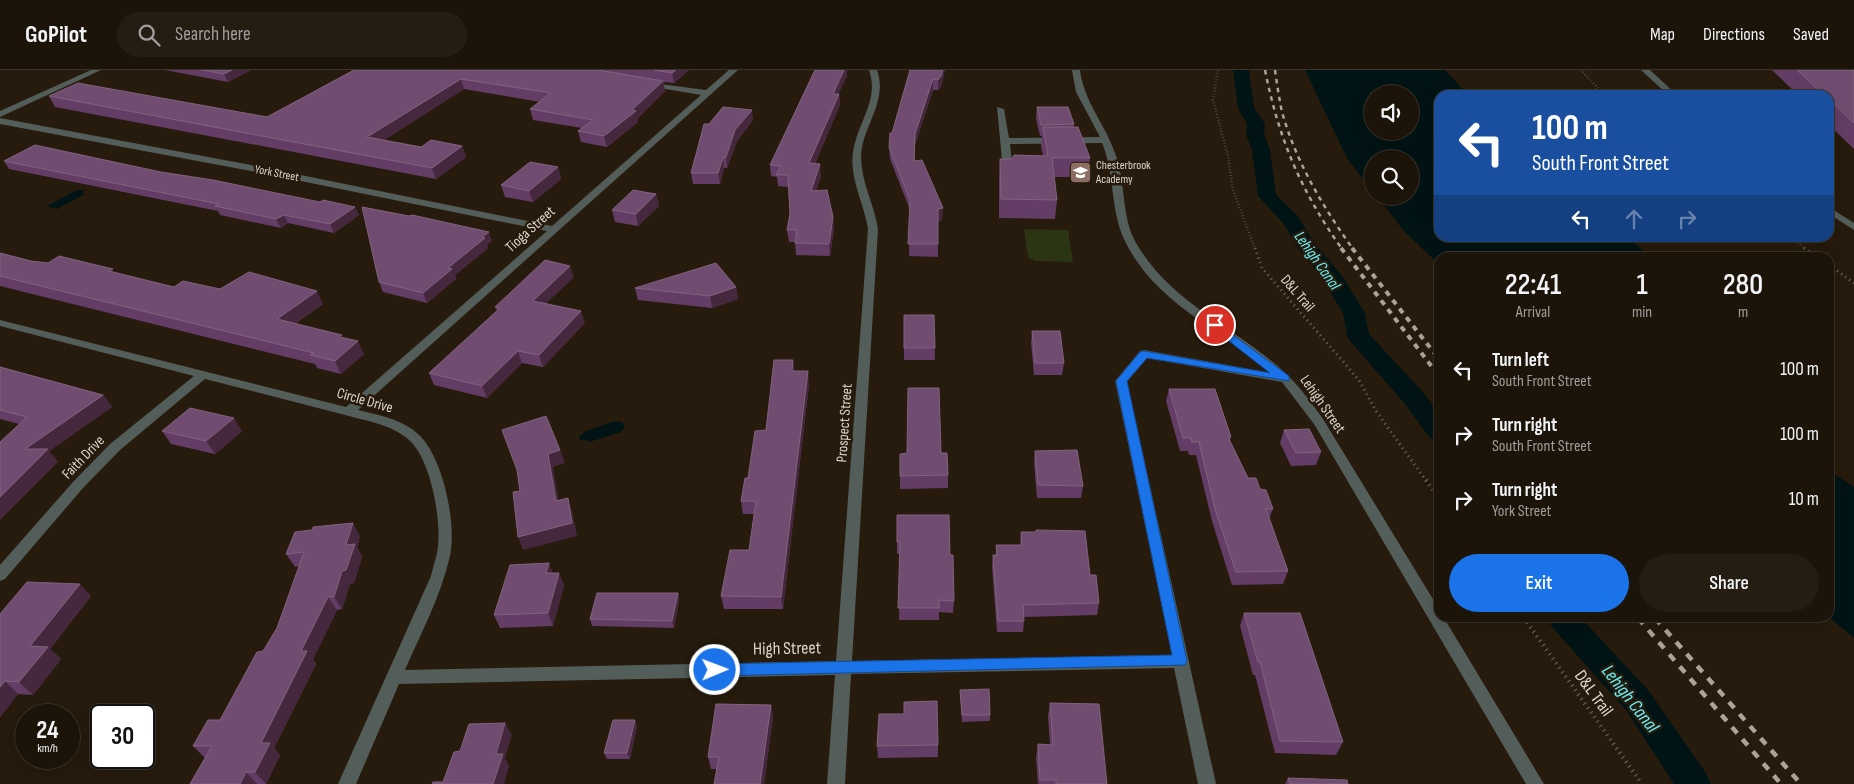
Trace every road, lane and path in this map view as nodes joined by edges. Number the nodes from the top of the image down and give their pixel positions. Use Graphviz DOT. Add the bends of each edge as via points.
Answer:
graph roads {
  1 [pos="97,70"];
  2 [pos="734,70"];
  3 [pos="874,70"];
  4 [pos="1076,70"];
  5 [pos="1218,70"];
  6 [pos="1580,70"];
  7 [pos="1645,70"];
  8 [pos="640,82"];
  9 [pos="1599,90"];
  10 [pos="1667,90"];
  11 [pos="707,93"];
  12 [pos="1000,109"];
  13 [pos="0,114"];
  14 [pos="0,121"];
  15 [pos="1005,140"];
  16 [pos="1105,140"];
  17 [pos="1008,171"];
  18 [pos="1834,213"];
  19 [pos="1854,227"];
  20 [pos="553,229"];
  21 [pos="1796,242"];
  22 [pos="1810,252"];
  23 [pos="1834,269"];
  24 [pos="1854,283"];
  25 [pos="0,323"];
  26 [pos="203,375"];
  27 [pos="1285,379"];
  28 [pos="348,412"];
  29 [pos="1434,492"];
  30 [pos="3,570"];
  31 [pos="1434,615"];
  32 [pos="1438,622"];
  33 [pos="1527,622"];
  34 [pos="1180,661"];
  35 [pos="844,667"];
  36 [pos="395,677"];
  37 [pos="347,784"];
  38 [pos="836,784"];
  39 [pos="1207,784"];
  40 [pos="1535,784"];
  41 [pos="1642,784"];
  1 -- 13 [label="street"];
  2 -- 11 [label="street, Tioga Street"];
  3 -- 35 [label="street, Prospect Street" via="878,85 857,148 856,167 872,214 873,230"];
  4 -- 16 [label="street, Lehigh Street" via="1082,98"];
  5 -- 29 [label="path, D&L Trail" via="1212,100 1228,156 1233,190 1262,268 1359,380 1376,411"];
  6 -- 9 [label="path"];
  7 -- 10 [label="street"];
  8 -- 11 [label="street"];
  11 -- 20 [label="street, Tioga Street"];
  12 -- 15 [label="street"];
  14 -- 20 [label="street, York Street"];
  15 -- 16 [label="street"];
  15 -- 17 [label="street"];
  16 -- 27 [label="street, Lehigh Street" via="1112,154 1122,218 1129,239 1142,260 1186,304"];
  18 -- 19 [label="street"];
  20 -- 28 [label="street, Tioga Street"];
  21 -- 22 [label="path"];
  23 -- 24 [label="path"];
  25 -- 26 [label="street, Circle Drive"];
  26 -- 28 [label="street, Circle Drive"];
  26 -- 30 [label="street, Faith Drive" via="115,447"];
  27 -- 31 [label="street, Lehigh Street" via="1319,422"];
  27 -- 34 [label="street" via="1144,354 1122,381"];
  28 -- 36 [label="street, Circle Drive" via="385,421 415,438 427,454 445,519 445,546 438,576"];
  32 -- 40 [label="street, Lehigh Street"];
  33 -- 41 [label="path, D&L Trail"];
  34 -- 35 [label="street, High Street"];
  34 -- 39 [label="street"];
  35 -- 36 [label="street, High Street"];
  35 -- 38 [label="street, Prospect Street"];
  36 -- 37 [label="street, Circle Drive"];
}
